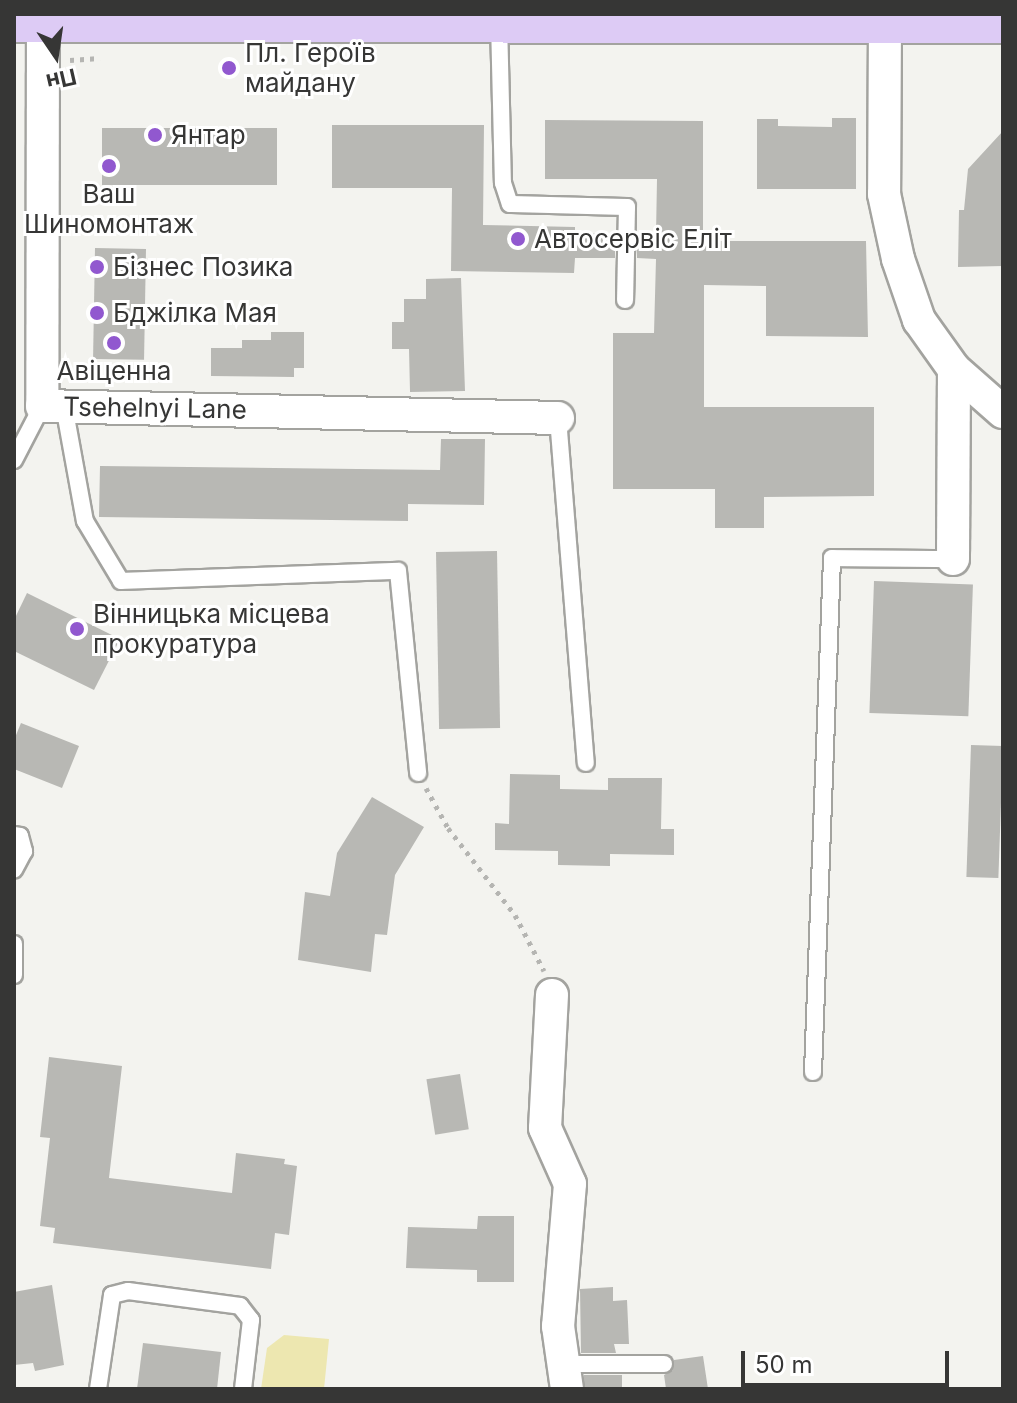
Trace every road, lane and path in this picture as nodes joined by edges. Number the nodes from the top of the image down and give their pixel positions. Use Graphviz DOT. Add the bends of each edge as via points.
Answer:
graph roads {
  1 [pos="28,19"];
  2 [pos="499,20"];
  3 [pos="885,21"];
  4 [pos="1003,21"];
  5 [pos="109,58"];
  6 [pos="44,78"];
  7 [pos="625,300"];
  8 [pos="954,369"];
  9 [pos="53,406"];
  10 [pos="1003,412"];
  11 [pos="558,418"];
  12 [pos="14,460"];
  13 [pos="953,559"];
  14 [pos="586,763"];
  15 [pos="418,773"];
  16 [pos="14,835"];
  17 [pos="14,870"];
  18 [pos="14,944"];
  19 [pos="14,975"];
  20 [pos="552,995"];
  21 [pos="813,1072"];
  22 [pos="664,1364"];
  23 [pos="565,1376"];
  24 [pos="98,1389"];
  25 [pos="243,1389"];
  1 -- 2 [label="main road"];
  1 -- 6 [label="street, Tsehelnyi Lane"];
  2 -- 3 [label="main road"];
  2 -- 7 [label="lane" via="503,183 510,204 627,207"];
  3 -- 4 [label="main road"];
  3 -- 8 [label="street" via="884,194 919,320"];
  5 -- 6 [label="path" via="68,60"];
  6 -- 9 [label="street, Tsehelnyi Lane"];
  8 -- 10 [label="street"];
  8 -- 13 [label="street"];
  9 -- 11 [label="street, Tsehelnyi Lane"];
  9 -- 12 [label="lane"];
  9 -- 15 [label="lane" via="85,521 121,581 398,571"];
  11 -- 14 [label="lane"];
  13 -- 21 [label="lane" via="832,558"];
  15 -- 20 [label="path" via="448,828 515,915"];
  16 -- 17 [label="lane" via="20,836 24,851"];
  18 -- 19 [label="lane"];
  20 -- 23 [label="street" via="545,1128 570,1184 558,1326"];
  22 -- 23 [label="lane"];
  24 -- 25 [label="lane" via="112,1295 128,1291 240,1306 251,1320"];
}
